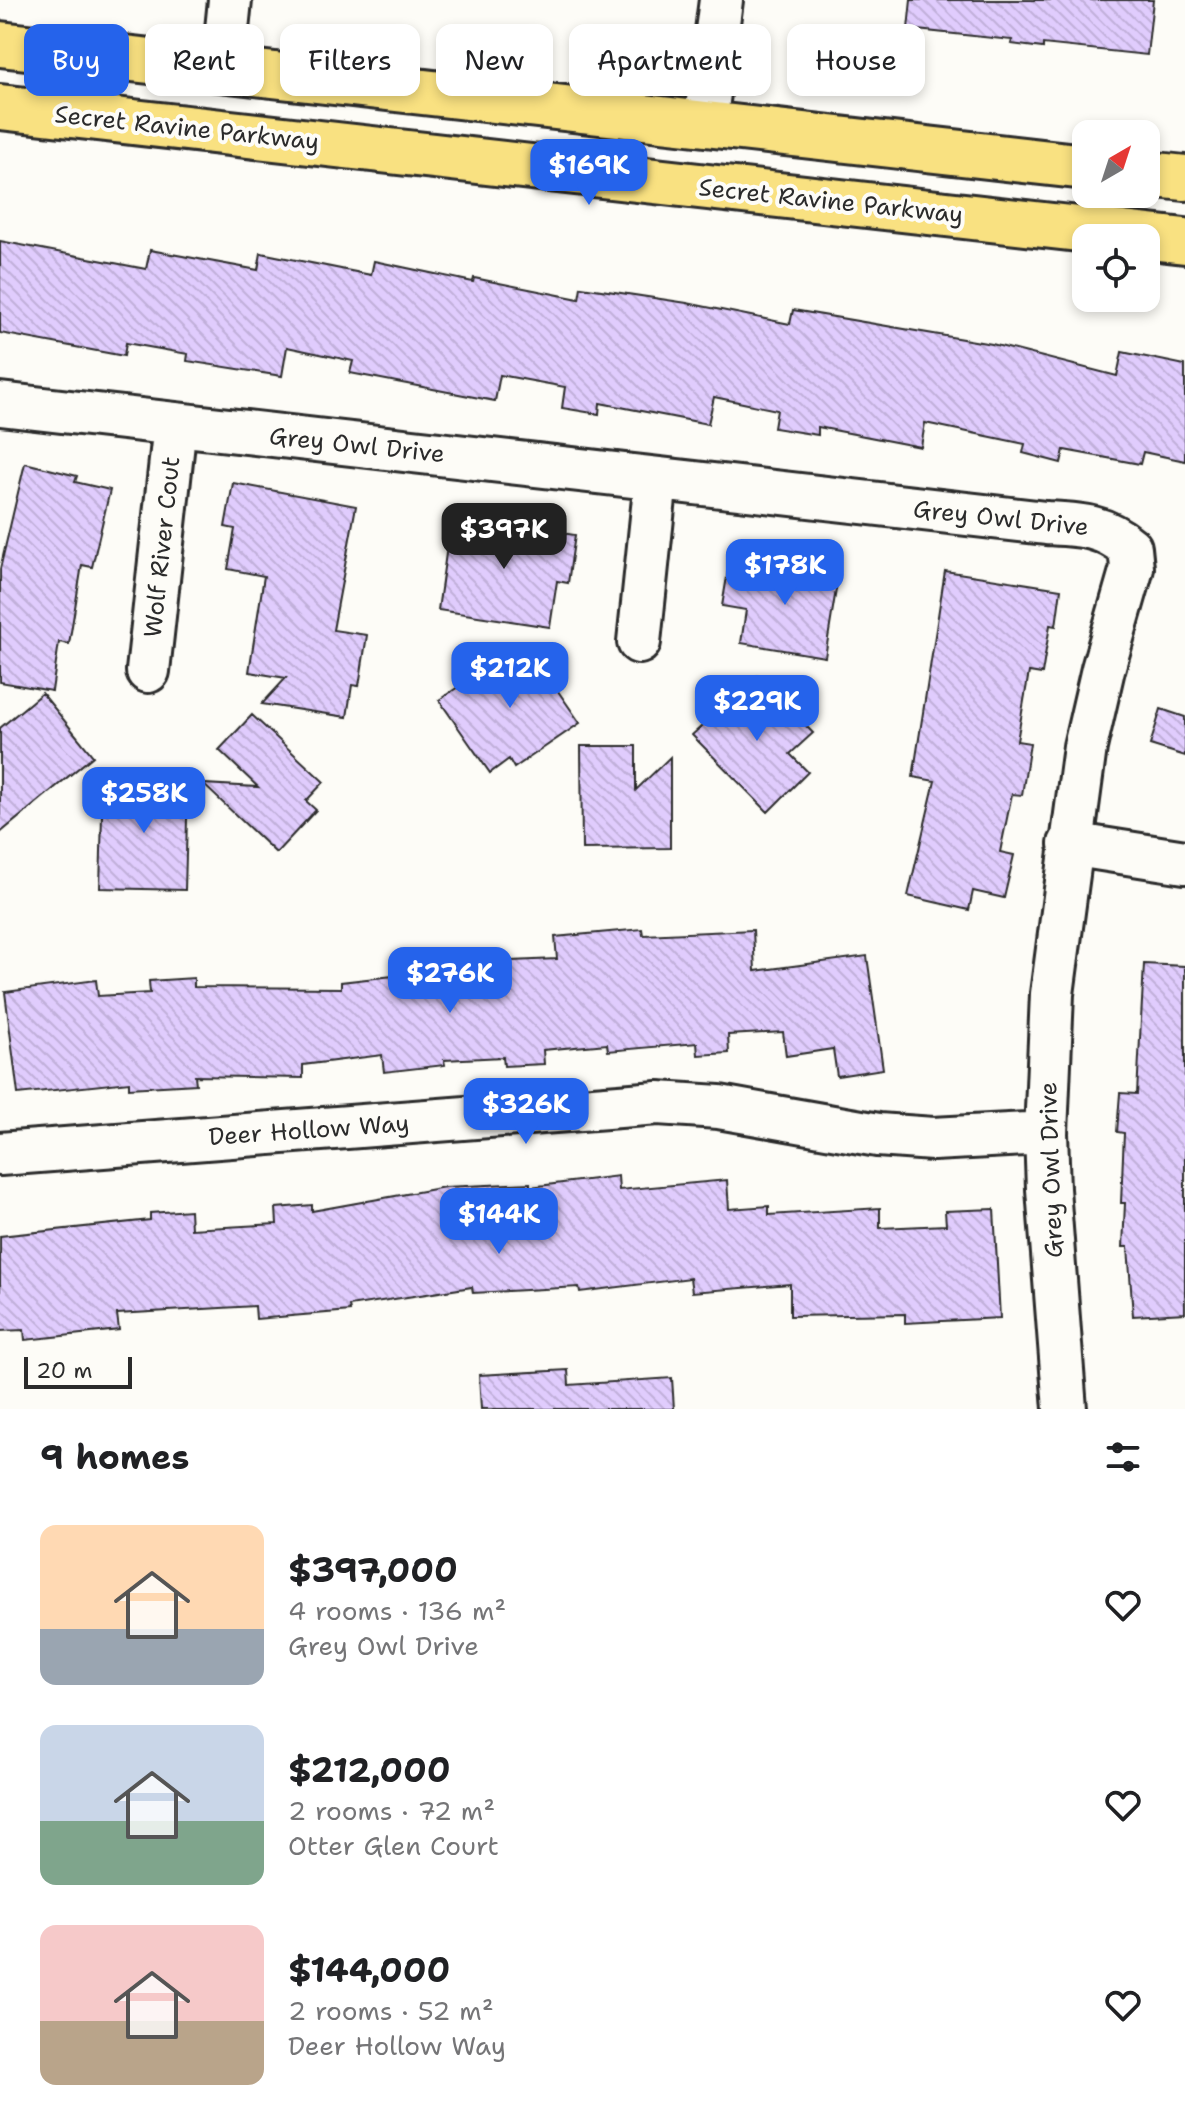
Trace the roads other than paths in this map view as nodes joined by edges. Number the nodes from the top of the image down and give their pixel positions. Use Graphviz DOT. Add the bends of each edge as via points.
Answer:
graph roads {
  1 [pos="230,0"];
  2 [pos="721,0"];
  3 [pos="228,24"];
  4 [pos="0,44"];
  5 [pos="145,60"];
  6 [pos="264,74"];
  7 [pos="0,107"];
  8 [pos="705,124"];
  9 [pos="1072,165"];
  10 [pos="1160,175"];
  11 [pos="1185,178"];
  12 [pos="1185,241"];
  13 [pos="0,404"];
  14 [pos="175,424"];
  15 [pos="656,479"];
  16 [pos="639,642"];
  17 [pos="148,671"];
  18 [pos="1070,844"];
  19 [pos="1185,862"];
  20 [pos="1046,1133"];
  21 [pos="0,1154"];
  22 [pos="1065,1409"];
  1 -- 3 [label="street"];
  2 -- 8 [label="street"];
  4 -- 5 [label="main road"];
  6 -- 8 [label="main road"];
  7 -- 12 [label="main road, Secret Ravine Parkway"];
  8 -- 9 [label="main road"];
  10 -- 11 [label="main road"];
  13 -- 14 [label="street, Grey Owl Drive"];
  14 -- 15 [label="street, Grey Owl Drive"];
  14 -- 17 [label="street, Wolf River Cout"];
  15 -- 16 [label="street"];
  15 -- 18 [label="street, Grey Owl Drive" via="1091,525 1113,533 1130,548 1132,568 1099,685"];
  18 -- 19 [label="street"];
  18 -- 20 [label="street, Grey Owl Drive" via="1052,994"];
  20 -- 21 [label="street, Deer Hollow Way" via="933,1139 878,1135 719,1107 658,1103"];
  20 -- 22 [label="street, Grey Owl Drive"];
}
